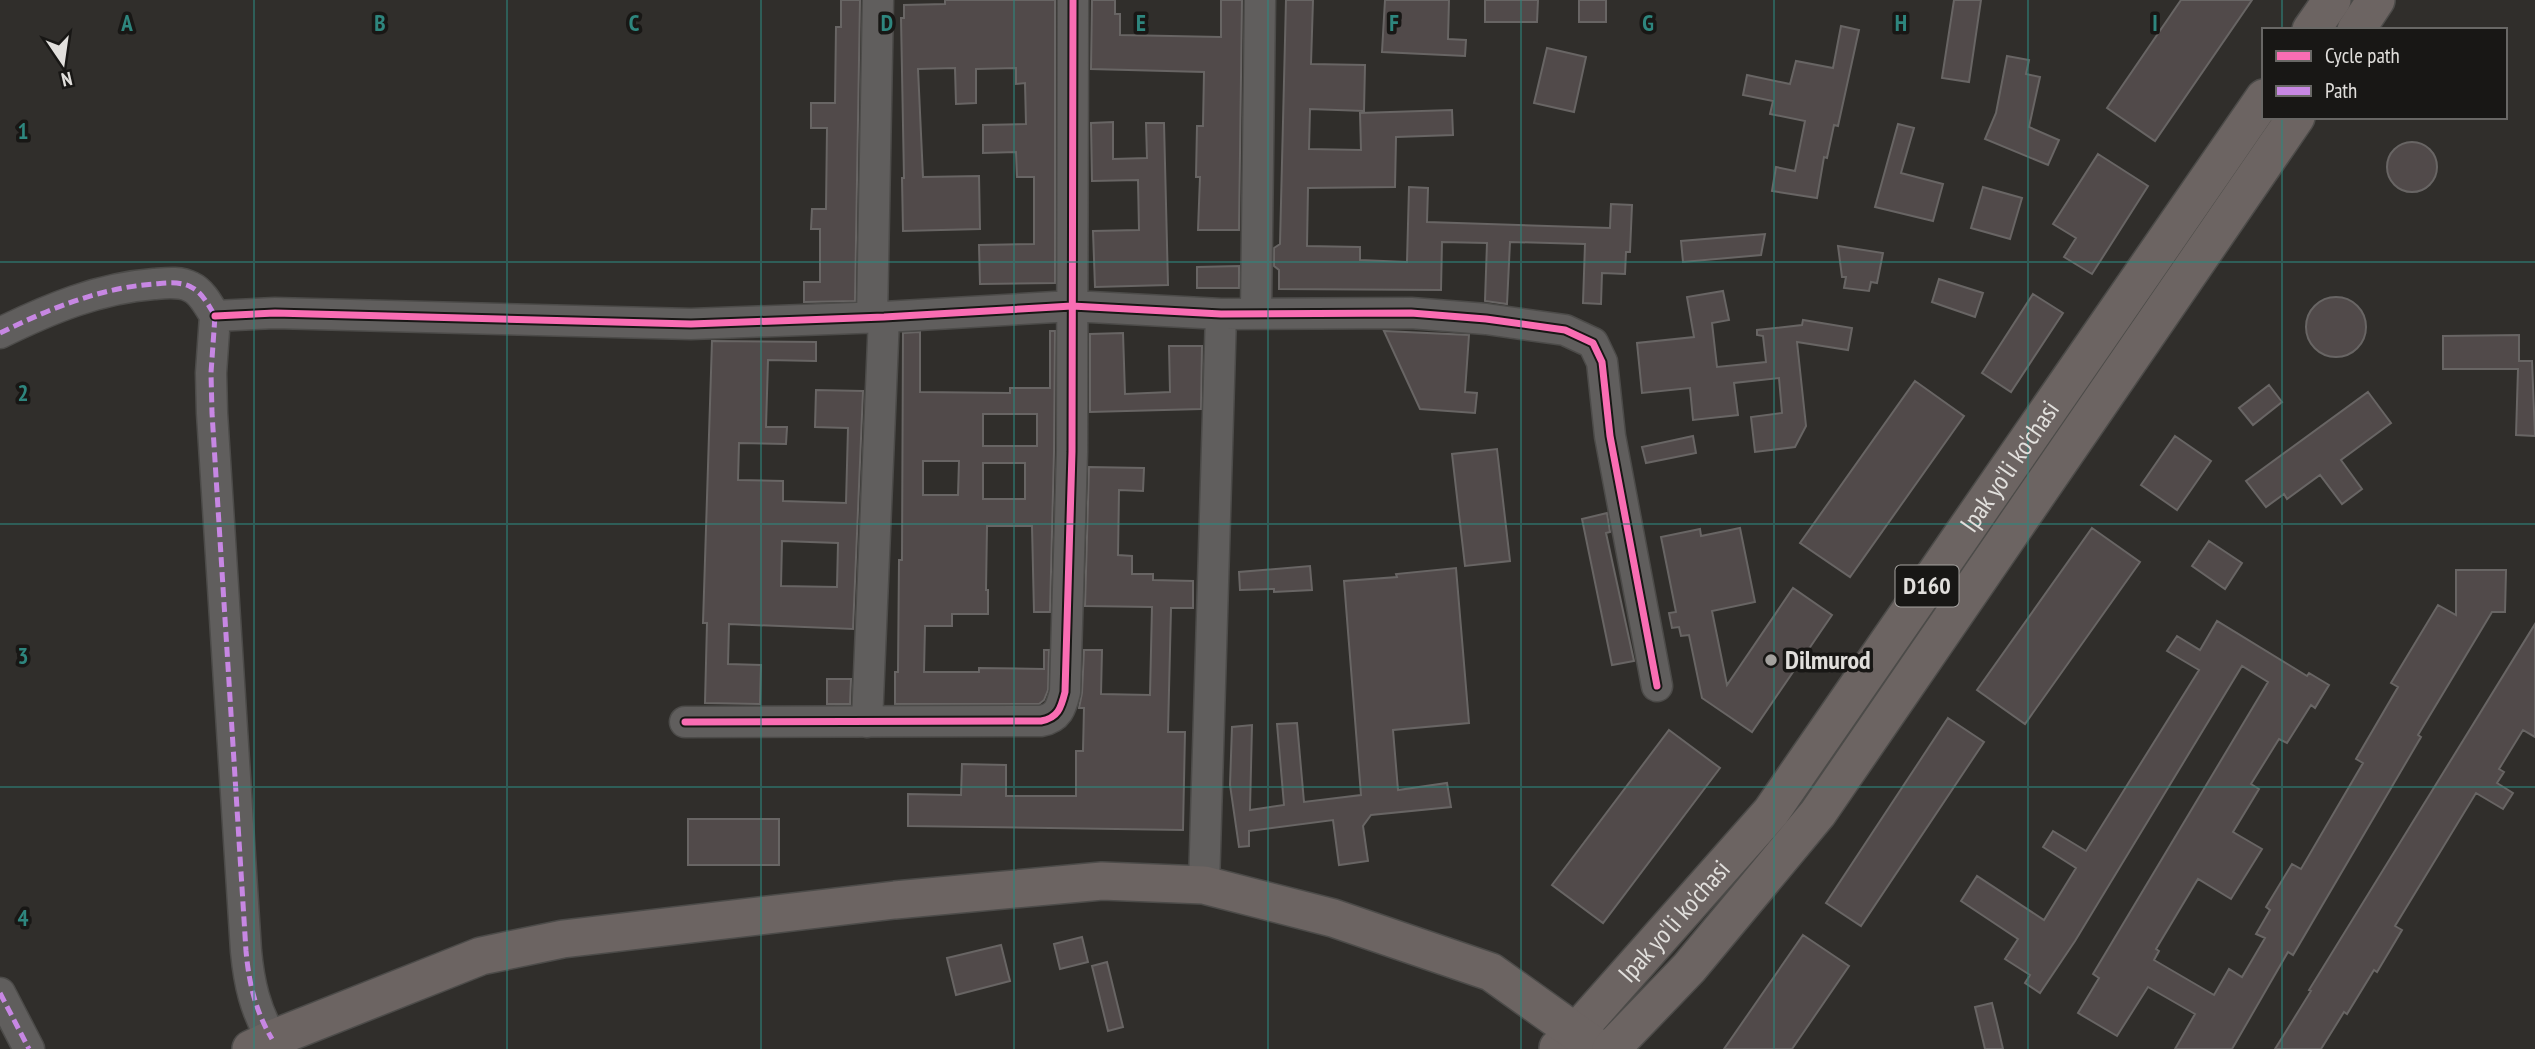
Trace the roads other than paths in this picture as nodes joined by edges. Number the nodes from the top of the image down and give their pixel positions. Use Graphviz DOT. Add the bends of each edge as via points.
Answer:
graph roads {
  1 [pos="878,0"];
  2 [pos="1073,0"];
  3 [pos="1260,0"];
  4 [pos="2332,0"];
  5 [pos="2376,0"];
  6 [pos="2312,28"];
  7 [pos="2357,28"];
  8 [pos="2262,101"];
  9 [pos="2295,119"];
  10 [pos="1072,306"];
  11 [pos="1256,312"];
  12 [pos="1221,314"];
  13 [pos="215,316"];
  14 [pos="878,318"];
  15 [pos="0,332"];
  16 [pos="1657,686"];
  17 [pos="685,722"];
  18 [pos="867,722"];
  19 [pos="1204,885"];
  20 [pos="0,993"];
  21 [pos="1578,1043"];
  22 [pos="261,1044"];
  23 [pos="29,1049"];
  24 [pos="1611,1049"];
  1 -- 14 [label="street"];
  2 -- 10 [label="street"];
  3 -- 11 [label="street"];
  4 -- 6 [label="main road"];
  5 -- 7 [label="main road"];
  8 -- 21 [label="main road, Ipak yo'li ko'chasi / D160" via="1772,812"];
  9 -- 24 [label="main road, Ipak yo'li ko'chasi / D160" via="1818,813 1689,968"];
  10 -- 12 [label="street"];
  10 -- 14 [label="street"];
  10 -- 18 [label="street" via="1070,586 1065,692 1059,712 1041,721"];
  11 -- 12 [label="street"];
  11 -- 16 [label="street" via="1411,313 1486,319 1565,330 1593,343 1606,382 1611,436"];
  12 -- 19 [label="street"];
  13 -- 14 [label="street" via="275,313 691,324"];
  13 -- 15 [label="street" via="193,287 162,283 70,302"];
  13 -- 22 [label="street" via="212,413 246,951"];
  14 -- 18 [label="street"];
  17 -- 18 [label="street"];
  19 -- 21 [label="main road" via="1333,919 1491,972"];
  19 -- 22 [label="main road" via="1102,881 563,939 481,956"];
  20 -- 23 [label="street"];
}
